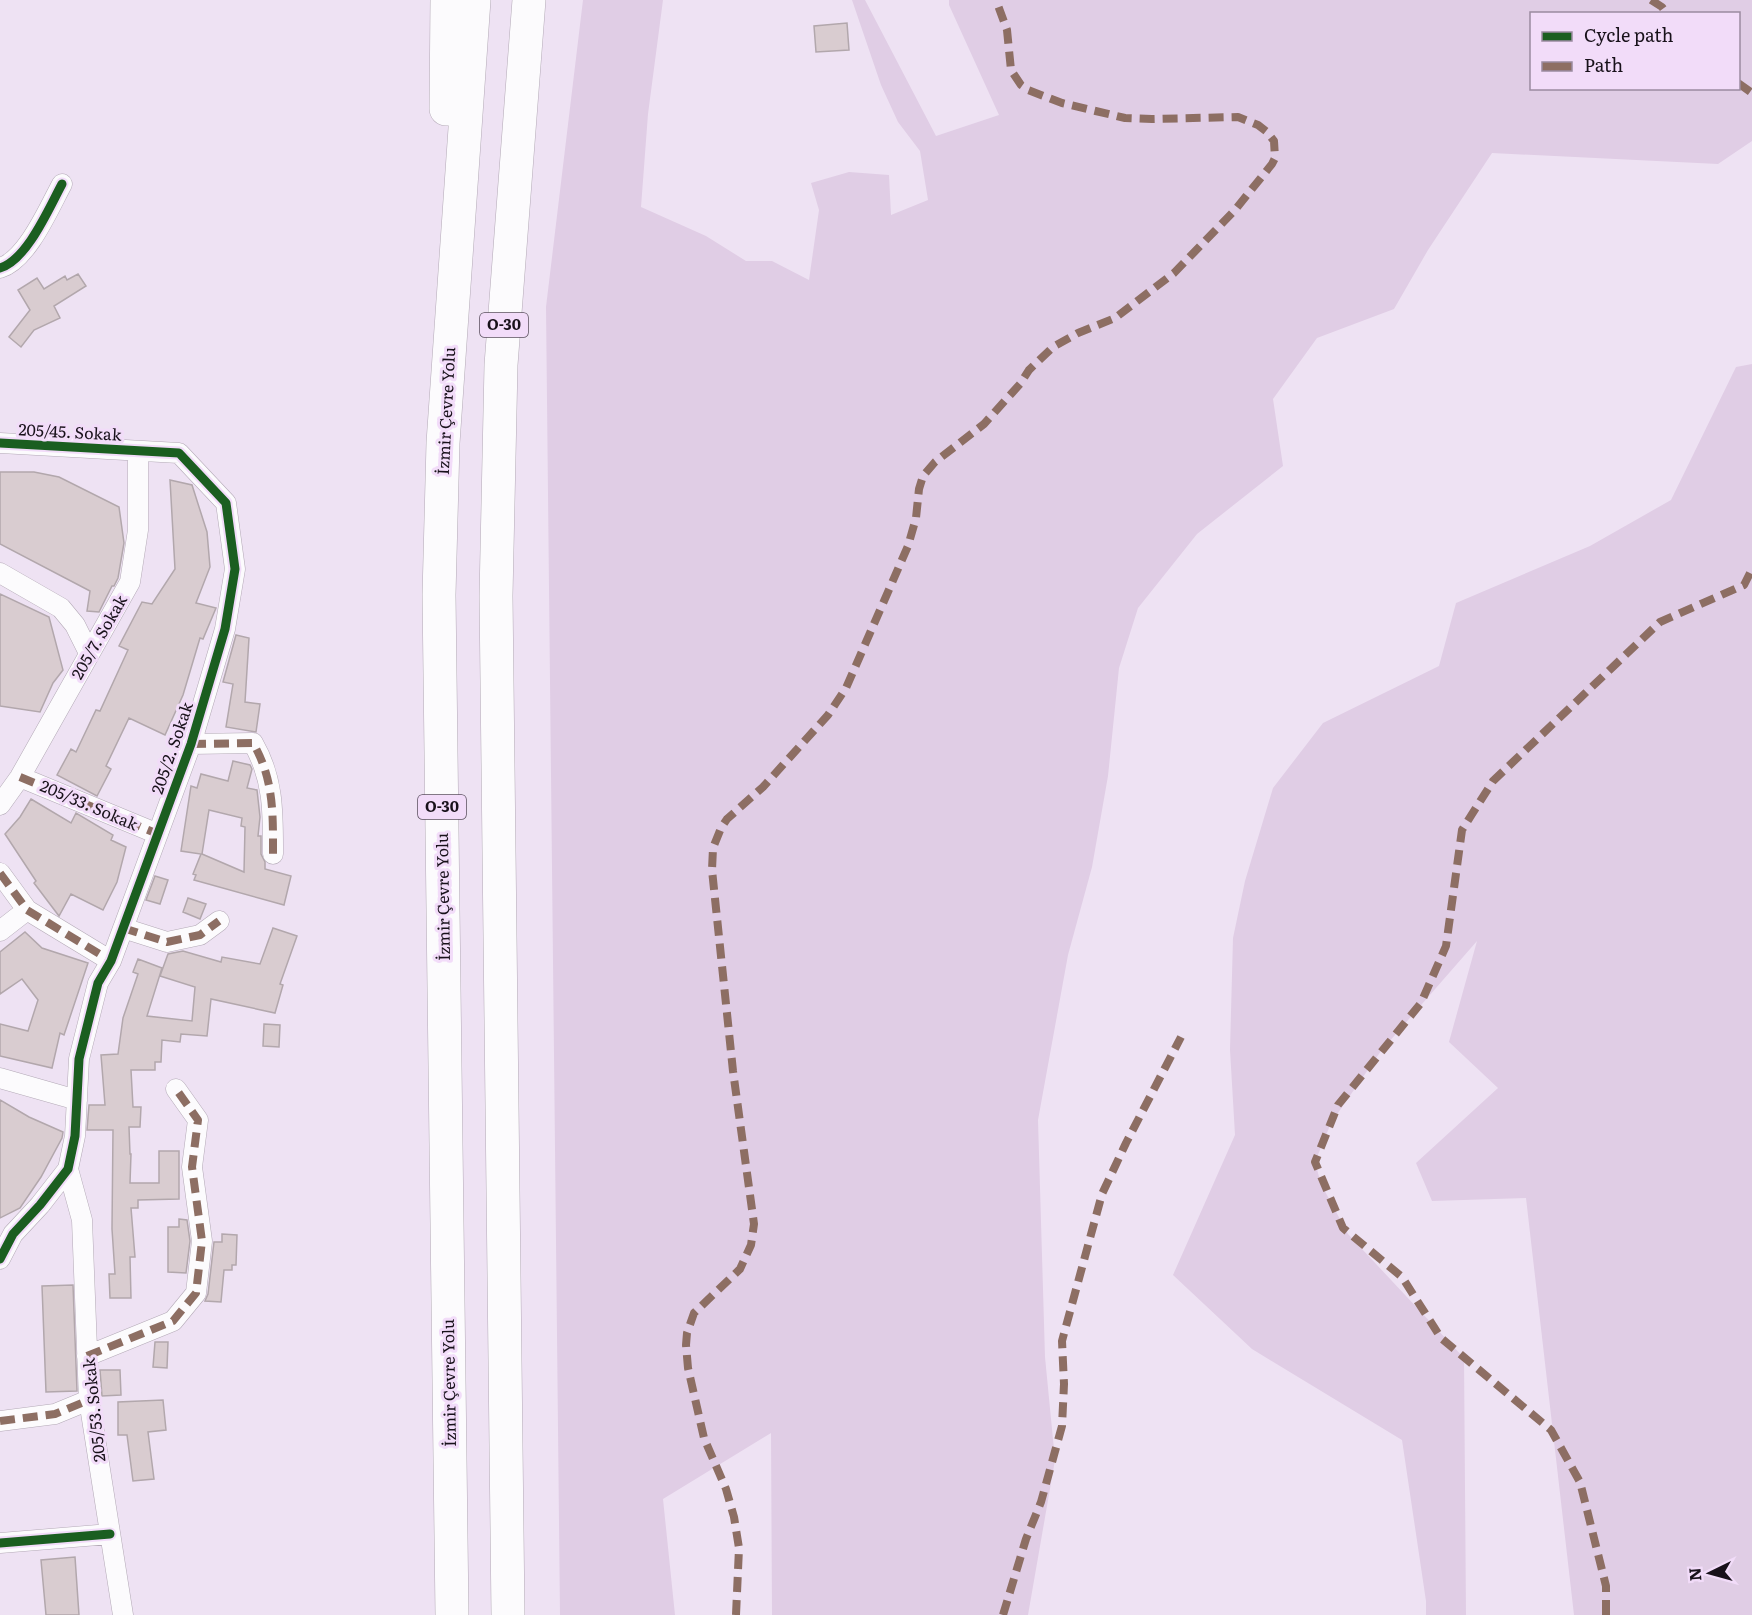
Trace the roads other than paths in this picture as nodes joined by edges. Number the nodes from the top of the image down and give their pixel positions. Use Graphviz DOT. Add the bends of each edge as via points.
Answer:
graph roads {
  1 [pos="447,0"];
  2 [pos="474,0"];
  3 [pos="529,0"];
  4 [pos="534,0"];
  5 [pos="525,54"];
  6 [pos="63,184"];
  7 [pos="0,268"];
  8 [pos="0,443"];
  9 [pos="443,443"];
  10 [pos="138,451"];
  11 [pos="0,573"];
  12 [pos="89,653"];
  13 [pos="191,744"];
  14 [pos="20,777"];
  15 [pos="0,805"];
  16 [pos="158,834"];
  17 [pos="273,854"];
  18 [pos="0,873"];
  19 [pos="27,910"];
  20 [pos="219,921"];
  21 [pos="123,928"];
  22 [pos="0,931"];
  23 [pos="111,961"];
  24 [pos="0,1078"];
  25 [pos="176,1089"];
  26 [pos="77,1100"];
  27 [pos="68,1169"];
  28 [pos="6,1228"];
  29 [pos="0,1259"];
  30 [pos="87,1356"];
  31 [pos="89,1400"];
  32 [pos="0,1421"];
  33 [pos="110,1534"];
  34 [pos="0,1542"];
  35 [pos="123,1615"];
  36 [pos="452,1615"];
  37 [pos="508,1615"];
  1 -- 9 [label="highway"];
  2 -- 9 [label="highway, İzmir Çevre Yolu / O-30"];
  3 -- 5 [label="highway, O-30"];
  4 -- 5 [label="highway"];
  5 -- 37 [label="highway, O-30" via="501,365 496,596"];
  6 -- 7 [label="street" via="24,250"];
  8 -- 10 [label="street, 205/45. Sokak"];
  9 -- 36 [label="highway, İzmir Çevre Yolu / O-30" via="439,607"];
  10 -- 12 [label="street, 205/7. Sokak" via="138,531 130,582"];
  10 -- 13 [label="street, 205/2. Sokak" via="179,453 226,503 235,569 225,629"];
  11 -- 12 [label="street" via="62,608"];
  12 -- 14 [label="street, 205/7. Sokak"];
  13 -- 16 [label="street, 205/2. Sokak"];
  13 -- 17 [label="street" via="253,743 272,796"];
  14 -- 15 [label="street, 205/7. Sokak"];
  14 -- 16 [label="street, 205/33. Sokak"];
  16 -- 21 [label="street, 205/2. Sokak"];
  18 -- 19 [label="street"];
  19 -- 22 [label="street"];
  19 -- 23 [label="street"];
  20 -- 21 [label="street" via="200,935 167,942"];
  21 -- 23 [label="street, 205/2. Sokak"];
  23 -- 26 [label="street, 205/2. Sokak" via="98,983 79,1059"];
  24 -- 26 [label="street"];
  25 -- 30 [label="street" via="198,1120 192,1167 202,1241 196,1293 173,1321"];
  26 -- 27 [label="street, 205/2. Sokak"];
  27 -- 28 [label="street" via="40,1205"];
  27 -- 30 [label="street, 205/53. Sokak" via="82,1220"];
  28 -- 29 [label="street"];
  30 -- 31 [label="street, 205/53. Sokak"];
  31 -- 32 [label="street" via="55,1414"];
  31 -- 33 [label="street, 205/53. Sokak"];
  33 -- 34 [label="street"];
  33 -- 35 [label="street, 205/53. Sokak"];
}
